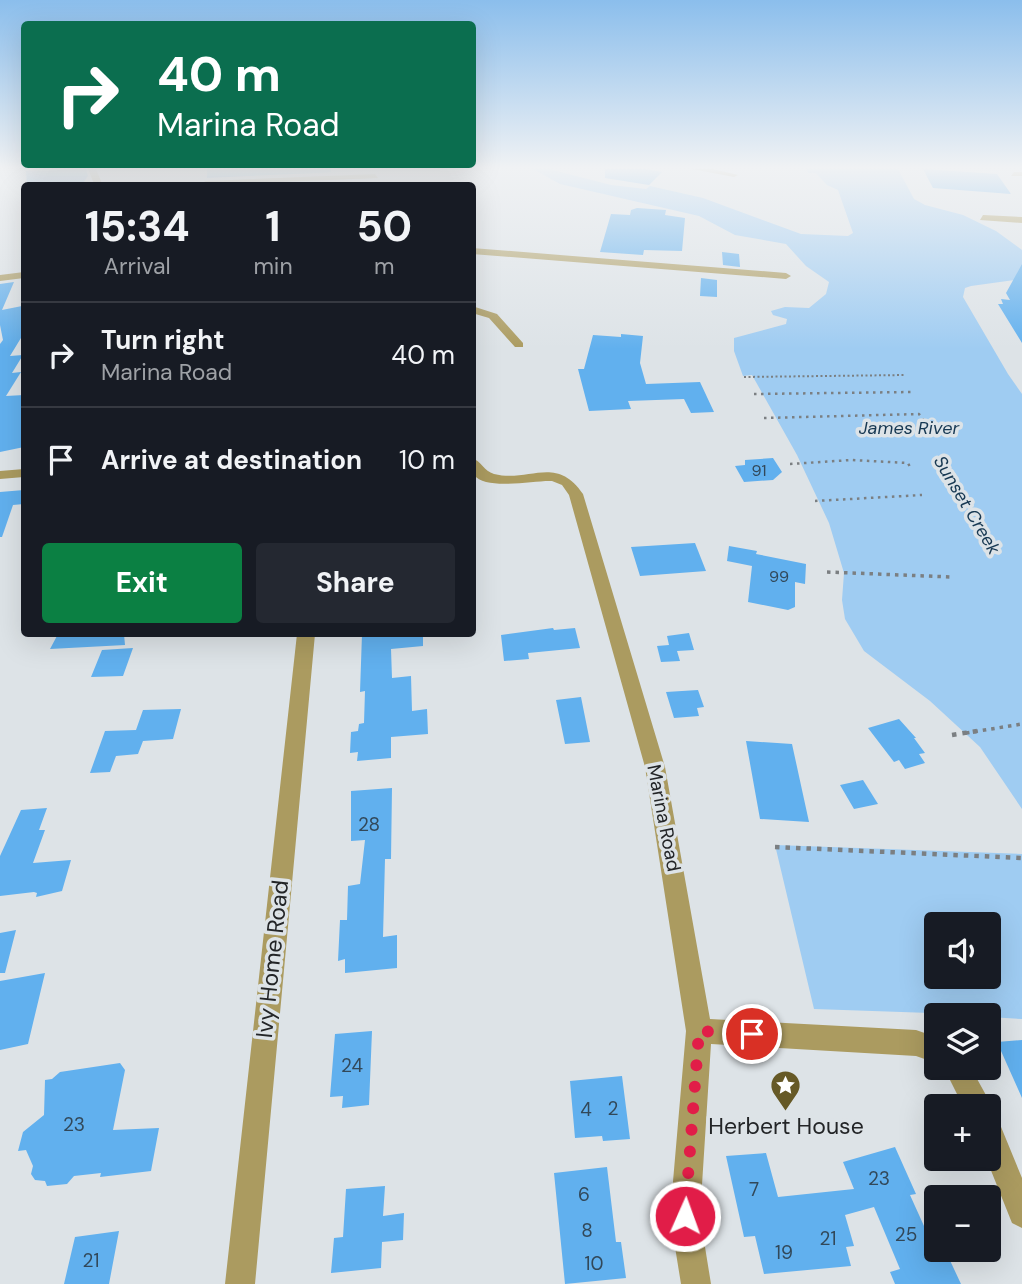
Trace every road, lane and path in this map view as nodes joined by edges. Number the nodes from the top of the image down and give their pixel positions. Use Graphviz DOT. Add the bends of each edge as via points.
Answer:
graph roads {
  1 [pos="476,251"];
  2 [pos="21,275"];
  3 [pos="786,276"];
  4 [pos="0,278"];
  5 [pos="476,310"];
  6 [pos="519,345"];
  7 [pos="905,375"];
  8 [pos="744,377"];
  9 [pos="911,392"];
  10 [pos="754,394"];
  11 [pos="764,418"];
  12 [pos="928,426"];
  13 [pos="790,464"];
  14 [pos="476,468"];
  15 [pos="911,469"];
  16 [pos="21,473"];
  17 [pos="0,475"];
  18 [pos="922,495"];
  19 [pos="815,501"];
  20 [pos="827,572"];
  21 [pos="951,577"];
  22 [pos="306,637"];
  23 [pos="1022,724"];
  24 [pos="952,735"];
  25 [pos="775,847"];
  26 [pos="1022,858"];
  27 [pos="699,1031"];
  28 [pos="924,1046"];
  29 [pos="1001,1161"];
  30 [pos="1022,1213"];
  31 [pos="240,1284"];
  32 [pos="696,1284"];
  1 -- 3 [label="street"];
  2 -- 4 [label="street"];
  5 -- 6 [label="street" via="493,316"];
  7 -- 8 [label="path"];
  9 -- 10 [label="path"];
  11 -- 12 [label="path" via="919,414"];
  13 -- 15 [label="path" via="851,460 908,463"];
  14 -- 27 [label="street, Marina Road" via="493,478 562,478 576,494 655,767"];
  16 -- 17 [label="street"];
  18 -- 19 [label="path"];
  20 -- 21 [label="path"];
  22 -- 31 [label="street, Ivy Home Road"];
  23 -- 24 [label="path"];
  25 -- 26 [label="path"];
  27 -- 28 [label="street"];
  27 -- 32 [label="street, Marina Road" via="685,1216"];
  29 -- 30 [label="street"];
}
